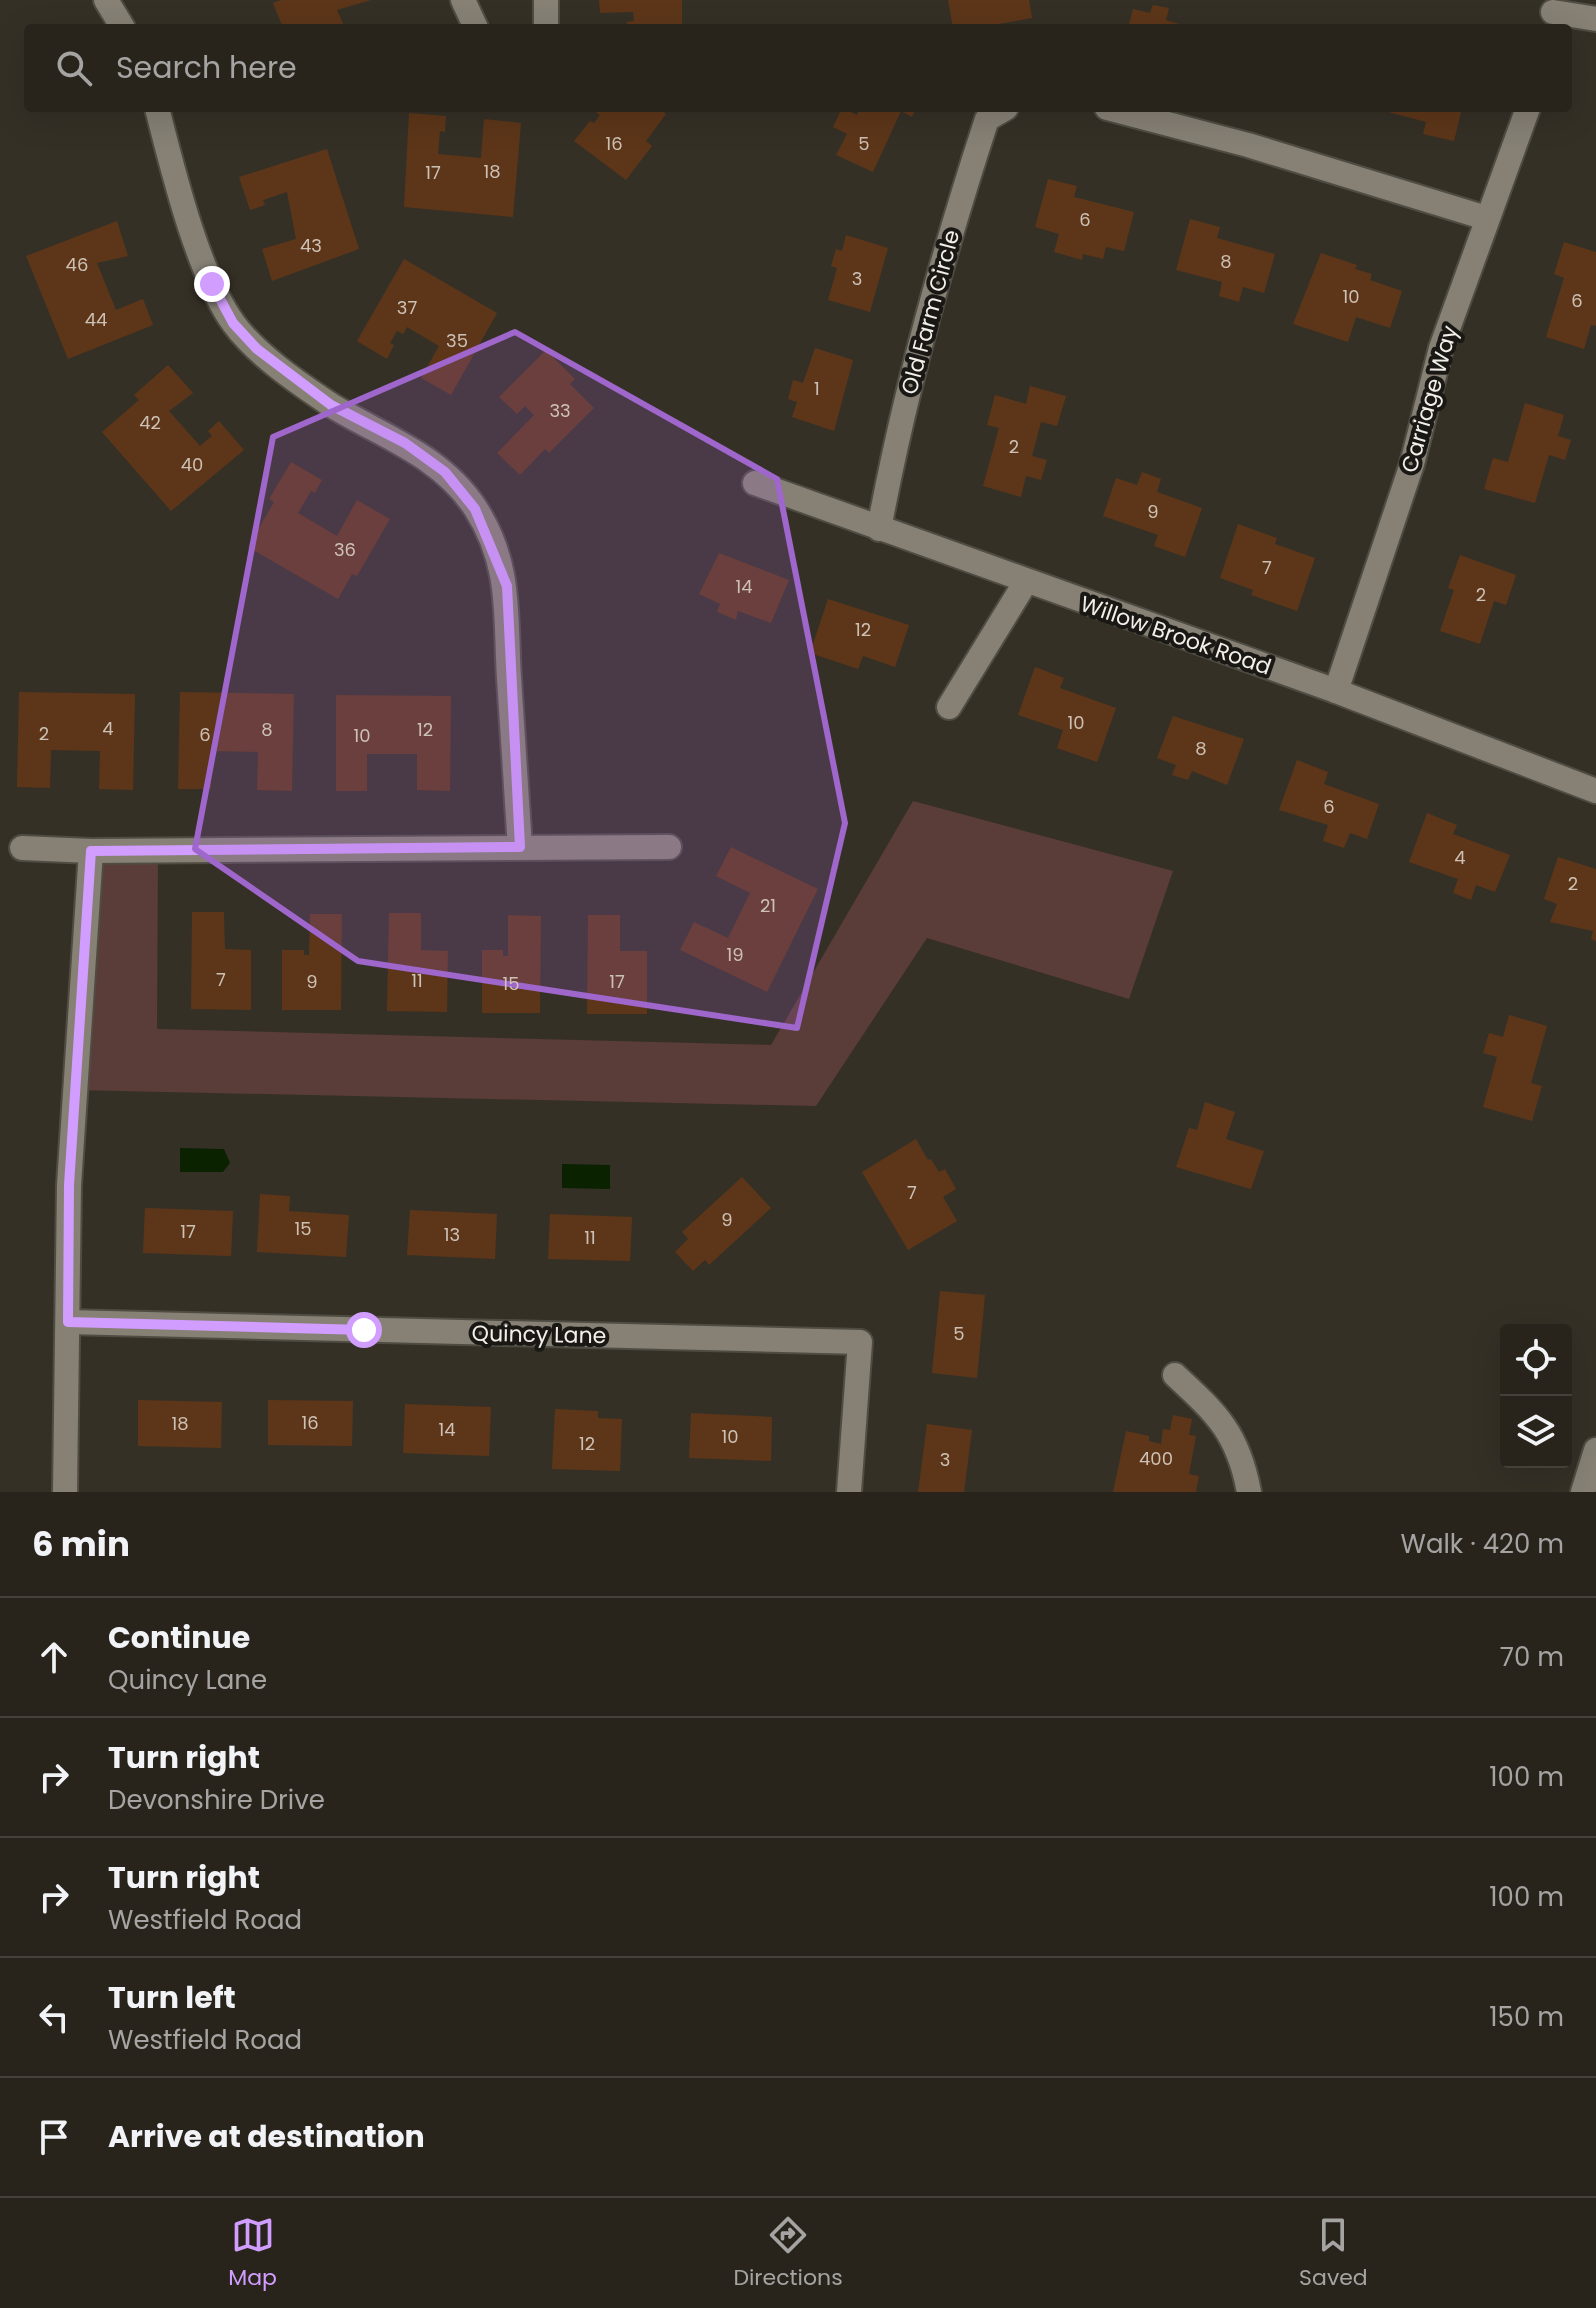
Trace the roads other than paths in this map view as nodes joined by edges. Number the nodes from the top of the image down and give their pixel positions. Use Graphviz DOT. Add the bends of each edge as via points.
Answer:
graph roads {
  1 [pos="106,0"];
  2 [pos="463,0"];
  3 [pos="546,0"];
  4 [pos="1553,13"];
  5 [pos="1596,19"];
  6 [pos="121,24"];
  7 [pos="474,24"];
  8 [pos="546,24"];
  9 [pos="158,112"];
  10 [pos="999,112"];
  11 [pos="1122,112"];
  12 [pos="1526,112"];
  13 [pos="1486,218"];
  14 [pos="755,483"];
  15 [pos="879,529"];
  16 [pos="1025,583"];
  17 [pos="1336,691"];
  18 [pos="949,707"];
  19 [pos="1596,791"];
  20 [pos="520,847"];
  21 [pos="669,847"];
  22 [pos="22,848"];
  23 [pos="91,851"];
  24 [pos="68,1322"];
  25 [pos="1175,1375"];
  26 [pos="1596,1450"];
  27 [pos="65,1492"];
  28 [pos="849,1492"];
  29 [pos="1249,1492"];
  30 [pos="1583,1492"];
  1 -- 6 [label="street"];
  2 -- 7 [label="street"];
  3 -- 8 [label="street"];
  4 -- 5 [label="street"];
  9 -- 20 [label="street" via="212,284 233,323 257,349 331,405 405,443 445,472 491,539 507,586"];
  10 -- 15 [label="street, Old Farm Circle" via="987,119 957,210 896,438"];
  11 -- 13 [label="street"];
  12 -- 13 [label="street, Carriage Way"];
  13 -- 17 [label="street, Carriage Way"];
  14 -- 15 [label="street, Willow Brook Road"];
  15 -- 16 [label="street, Willow Brook Road"];
  16 -- 17 [label="street, Willow Brook Road"];
  16 -- 18 [label="street"];
  17 -- 19 [label="street, Willow Brook Road"];
  20 -- 21 [label="street"];
  20 -- 23 [label="street"];
  22 -- 23 [label="street"];
  23 -- 24 [label="street" via="69,1185"];
  24 -- 27 [label="street"];
  24 -- 28 [label="street, Quincy Lane" via="860,1342"];
  25 -- 29 [label="street" via="1223,1421 1244,1466"];
  26 -- 30 [label="street"];
}
